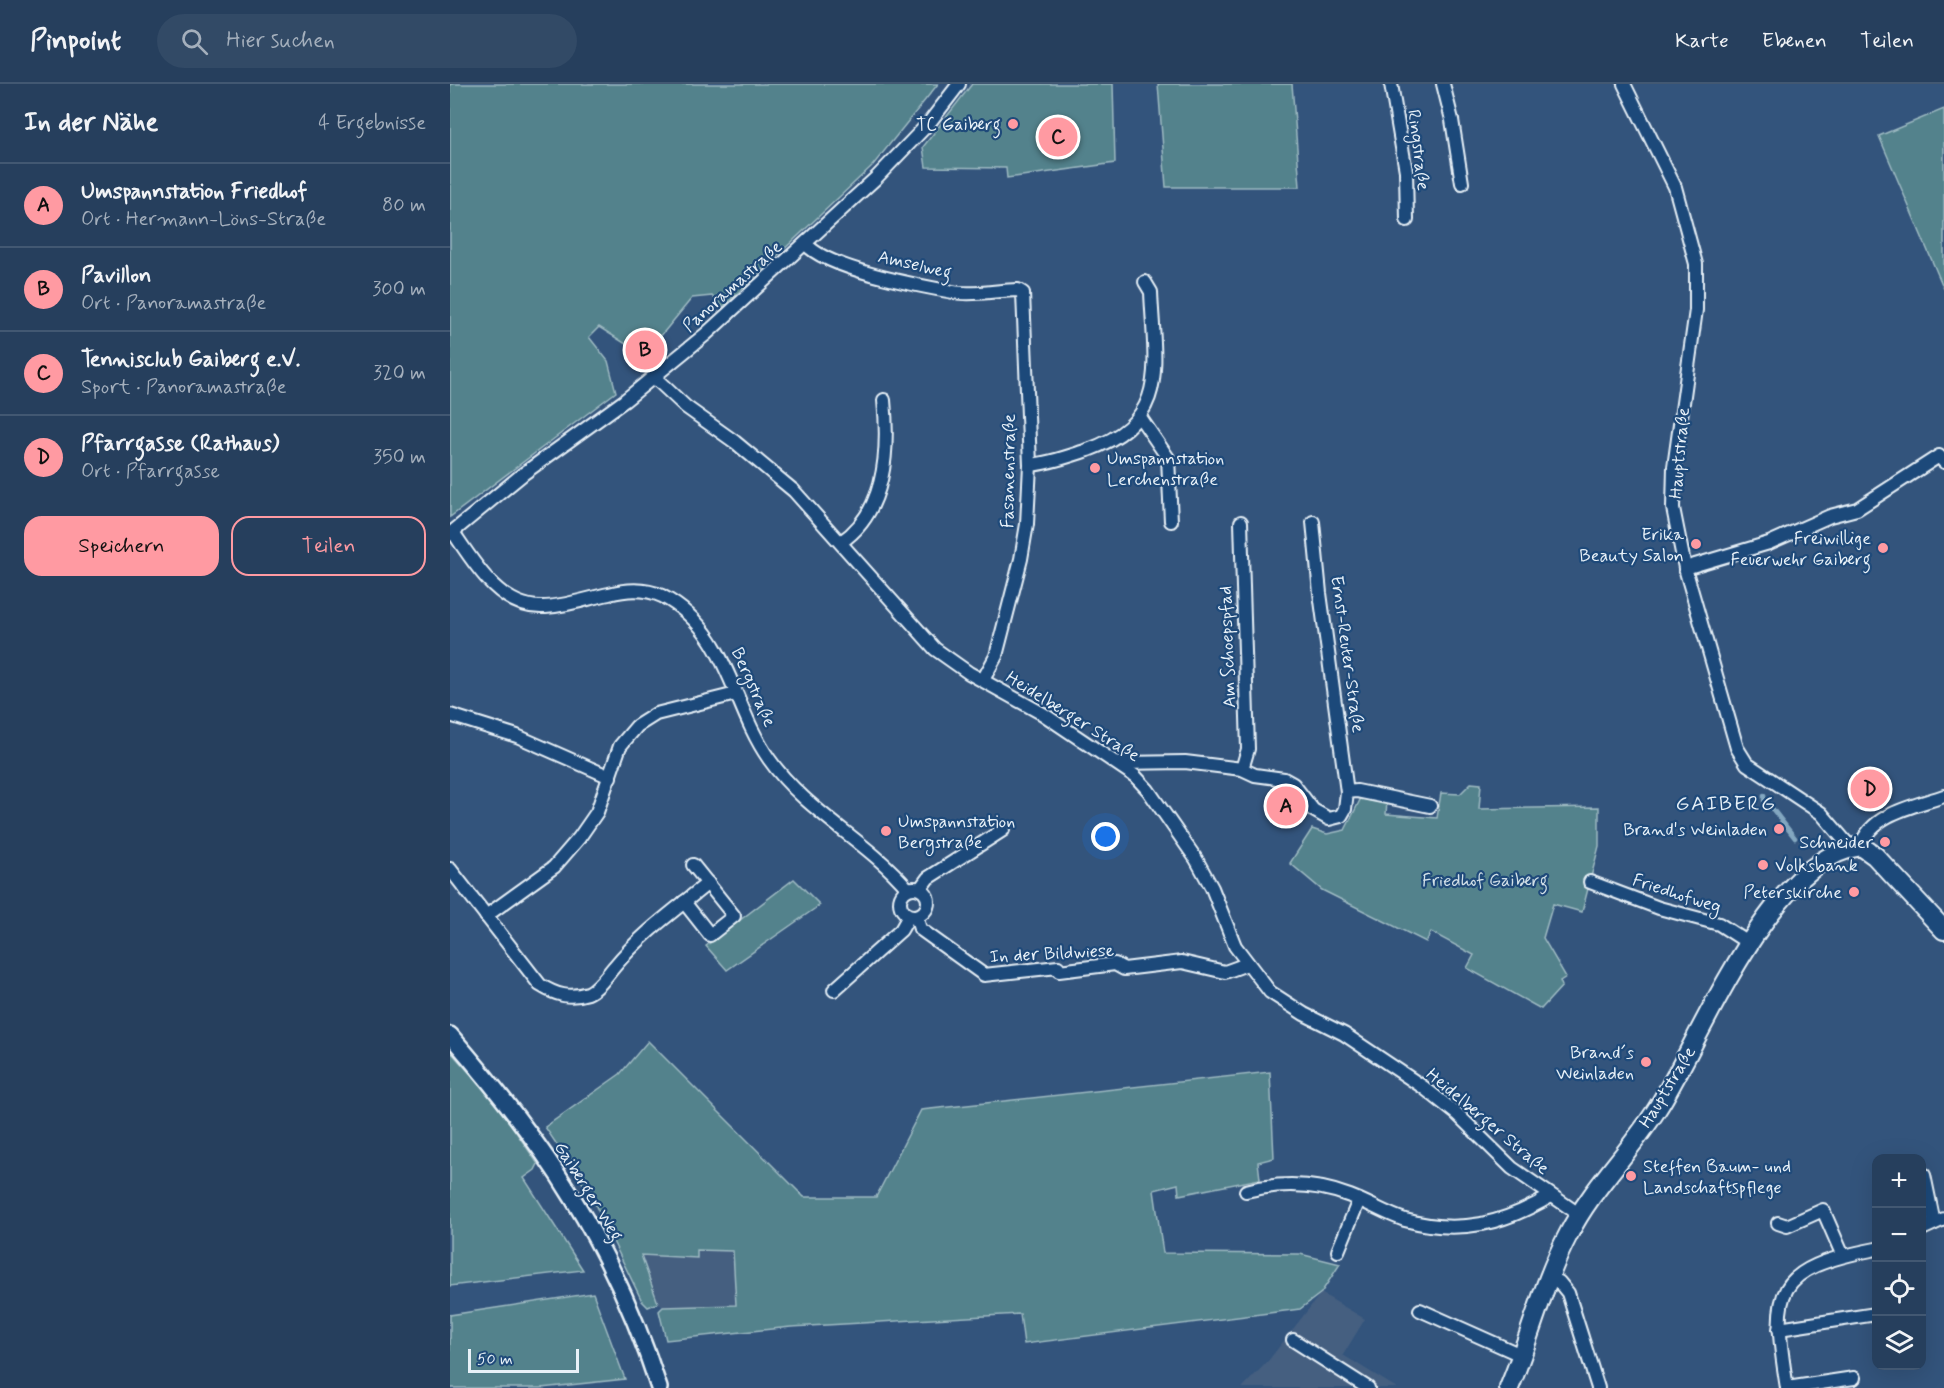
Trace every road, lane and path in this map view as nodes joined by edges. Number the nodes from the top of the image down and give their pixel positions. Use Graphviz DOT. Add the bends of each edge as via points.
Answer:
graph roads {
  1 [pos="959,84"];
  2 [pos="1391,84"];
  3 [pos="1443,84"];
  4 [pos="1624,84"];
  5 [pos="1462,183"];
  6 [pos="1407,220"];
  7 [pos="806,244"];
  8 [pos="1145,282"];
  9 [pos="1022,291"];
  10 [pos="654,377"];
  11 [pos="884,400"];
  12 [pos="1140,417"];
  13 [pos="1942,459"];
  14 [pos="1030,465"];
  15 [pos="1171,521"];
  16 [pos="1241,522"];
  17 [pos="1313,522"];
  18 [pos="451,533"];
  19 [pos="841,542"];
  20 [pos="1685,568"];
  21 [pos="983,680"];
  22 [pos="736,694"];
  23 [pos="450,715"];
  24 [pos="1120,763"];
  25 [pos="1242,769"];
  26 [pos="610,777"];
  27 [pos="1347,792"];
  28 [pos="1944,796"];
  29 [pos="1430,806"];
  30 [pos="1003,830"];
  31 [pos="1856,847"];
  32 [pos="693,865"];
  33 [pos="450,869"];
  34 [pos="1590,882"];
  35 [pos="708,883"];
  36 [pos="914,889"];
  37 [pos="684,902"];
  38 [pos="486,916"];
  39 [pos="913,916"];
  40 [pos="1944,930"];
  41 [pos="1750,944"];
  42 [pos="1246,964"];
  43 [pos="834,990"];
  44 [pos="450,1035"];
  45 [pos="1926,1181"];
  46 [pos="1246,1191"];
  47 [pos="1551,1196"];
  48 [pos="1359,1200"];
  49 [pos="1580,1215"];
  50 [pos="1939,1221"];
  51 [pos="1778,1222"];
  52 [pos="1872,1249"];
  53 [pos="1338,1251"];
  54 [pos="1843,1256"];
  55 [pos="1550,1278"];
  56 [pos="1420,1310"];
  57 [pos="1872,1315"];
  58 [pos="1779,1329"];
  59 [pos="1293,1340"];
  60 [pos="1523,1356"];
  61 [pos="1854,1378"];
  62 [pos="658,1388"];
  63 [pos="1368,1388"];
  64 [pos="1509,1388"];
  65 [pos="1598,1388"];
  66 [pos="1787,1388"];
  1 -- 7 [label="street, Panoramastraße" via="906,149"];
  2 -- 6 [label="street, Ringstraße" via="1406,171"];
  3 -- 5 [label="street, Ringstraße"];
  4 -- 20 [label="street, Hauptstraße" via="1675,187 1696,264 1696,315 1673,486"];
  7 -- 9 [label="street, Amselweg" via="823,258 913,285 952,292"];
  7 -- 10 [label="street, Panoramastraße"];
  8 -- 12 [label="street" via="1151,292 1154,372 1150,396"];
  9 -- 14 [label="street, Fasanenstraße"];
  10 -- 18 [label="street, Panoramastraße"];
  10 -- 19 [label="street, Heidelberger Straße" via="686,407 783,481"];
  11 -- 19 [label="street" via="886,457 879,488 863,520"];
  12 -- 14 [label="street" via="1113,440 1059,460"];
  12 -- 15 [label="street" via="1168,458"];
  13 -- 20 [label="street" via="1857,509"];
  14 -- 21 [label="street, Fasanenstraße" via="1021,559 996,656"];
  16 -- 25 [label="street, Am Schoepspfad" via="1248,748"];
  17 -- 27 [label="street, Ernst-Reuter-Straße"];
  18 -- 22 [label="street, Bergstraße" via="490,582 523,605 550,607 631,590 663,597 712,640"];
  19 -- 21 [label="street, Heidelberger Straße" via="930,644"];
  20 -- 31 [label="street, Hauptstraße" via="1741,756 1821,813"];
  21 -- 24 [label="street, Heidelberger Straße"];
  22 -- 26 [label="street" via="650,717 620,746"];
  22 -- 36 [label="street, Bergstraße" via="780,774"];
  23 -- 26 [label="street" via="517,736"];
  24 -- 25 [label="street" via="1172,761"];
  24 -- 42 [label="street, Heidelberger Straße" via="1148,790 1196,859"];
  25 -- 27 [label="street" via="1290,782 1313,810 1327,819 1337,819 1343,813"];
  26 -- 38 [label="street" via="597,812 554,867"];
  27 -- 29 [label="street" via="1366,791"];
  28 -- 31 [label="street" via="1891,815"];
  30 -- 36 [label="street"];
  31 -- 40 [label="main road" via="1875,856"];
  31 -- 41 [label="main road, Hauptstraße" via="1831,857 1799,880 1776,905"];
  32 -- 35 [label="street"];
  33 -- 38 [label="street"];
  34 -- 41 [label="street, Friedhofweg" via="1659,908 1714,922"];
  35 -- 37 [label="street"];
  35 -- 37 [label="street" via="734,916 726,923 710,935"];
  36 -- 39 [label="street" via="899,900 902,910"];
  36 -- 39 [label="street" via="926,894 928,905 926,911"];
  37 -- 38 [label="street" via="625,953 591,992 571,997 553,994 540,985"];
  39 -- 42 [label="street, In der Bildwiese" via="920,929 976,971 992,976 1058,967 1059,971 1115,964 1124,969 1182,962 1226,972"];
  39 -- 43 [label="street"];
  41 -- 49 [label="main road, Hauptstraße" via="1656,1111"];
  42 -- 47 [label="street, Heidelberger Straße" via="1277,997 1354,1041 1443,1103 1512,1168"];
  44 -- 62 [label="street, Gaiberger Weg" via="524,1125 588,1220 626,1299"];
  45 -- 50 [label="street"];
  46 -- 48 [label="street" via="1269,1185 1297,1185"];
  47 -- 48 [label="street" via="1501,1221 1462,1226 1405,1220"];
  47 -- 49 [label="street, Heidelberger Straße"];
  48 -- 53 [label="street"];
  49 -- 55 [label="main road, Hauptstraße"];
  51 -- 54 [label="street" via="1787,1226 1823,1210"];
  52 -- 54 [label="street"];
  54 -- 58 [label="street" via="1811,1267 1794,1278 1783,1297"];
  55 -- 60 [label="main road, Hauptstraße"];
  55 -- 65 [label="street" via="1568,1293"];
  56 -- 60 [label="street"];
  57 -- 58 [label="street"];
  58 -- 66 [label="street"];
  59 -- 63 [label="street"];
  60 -- 64 [label="main road, Hauptstraße"];
  61 -- 66 [label="street"];
}
